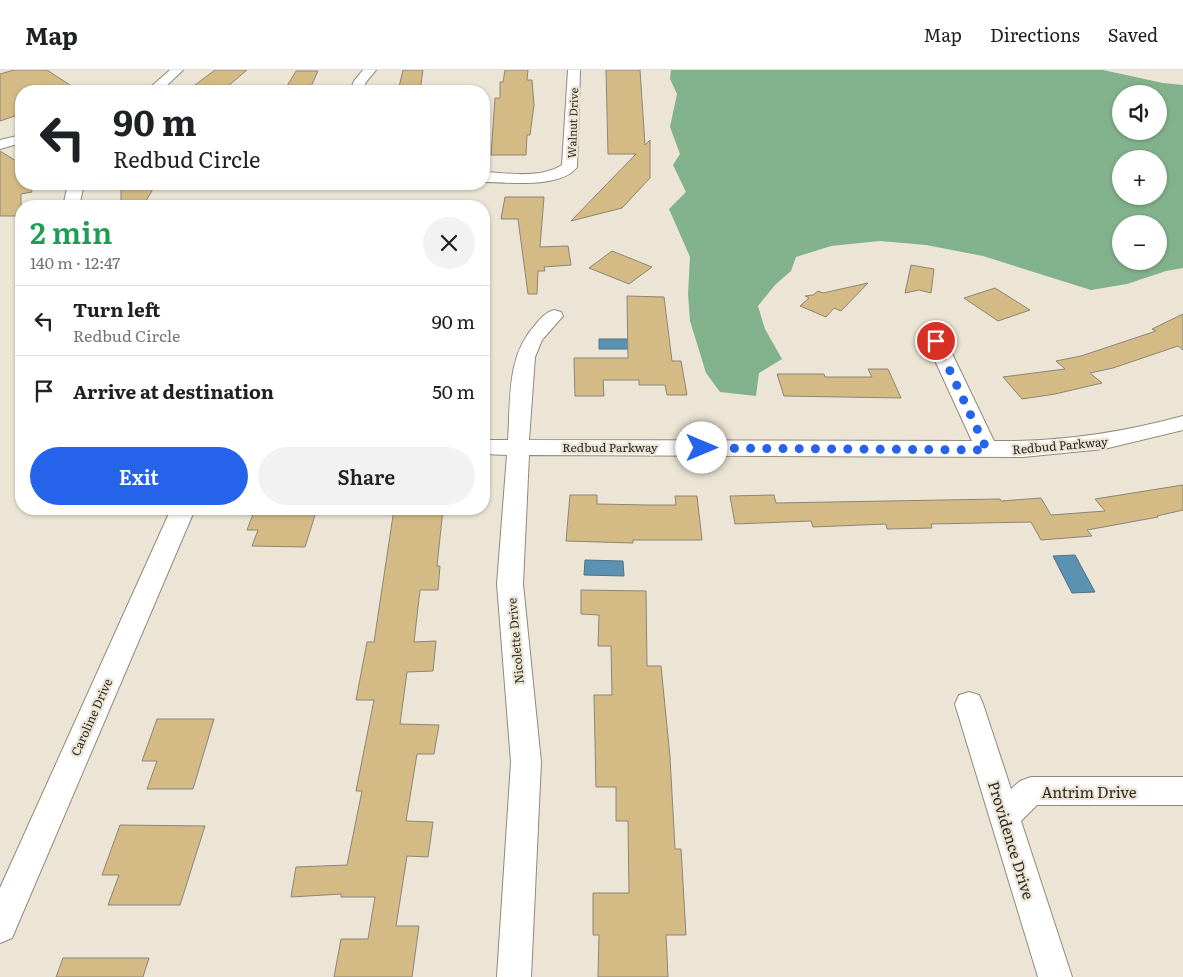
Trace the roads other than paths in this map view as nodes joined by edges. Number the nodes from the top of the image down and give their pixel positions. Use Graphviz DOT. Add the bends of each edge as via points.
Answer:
graph roads {
  1 [pos="177,70"];
  2 [pos="370,70"];
  3 [pos="574,70"];
  4 [pos="161,85"];
  5 [pos="358,85"];
  6 [pos="15,141"];
  7 [pos="0,145"];
  8 [pos="490,177"];
  9 [pos="554,316"];
  10 [pos="936,341"];
  11 [pos="1183,423"];
  12 [pos="519,446"];
  13 [pos="490,447"];
  14 [pos="987,450"];
  15 [pos="179,515"];
  16 [pos="969,704"];
  17 [pos="1183,791"];
  18 [pos="1005,815"];
  19 [pos="0,926"];
  20 [pos="514,977"];
  21 [pos="1055,977"];
  1 -- 4 [label="street"];
  2 -- 5 [label="street"];
  3 -- 8 [label="street, Walnut Drive" via="570,167 563,172 538,177"];
  6 -- 7 [label="street"];
  9 -- 12 [label="street, Nicolette Drive" via="526,349 522,366"];
  10 -- 14 [label="street"];
  11 -- 14 [label="street, Redbud Parkway" via="1140,436 1103,442"];
  12 -- 13 [label="street, Redbud Parkway"];
  12 -- 14 [label="street, Redbud Parkway"];
  12 -- 20 [label="street, Nicolette Drive" via="510,584 526,762"];
  15 -- 19 [label="street, Caroline Drive"];
  16 -- 18 [label="street, Providence Drive"];
  17 -- 18 [label="street, Antrim Drive" via="1031,792"];
  18 -- 21 [label="street, Providence Drive"];
}
